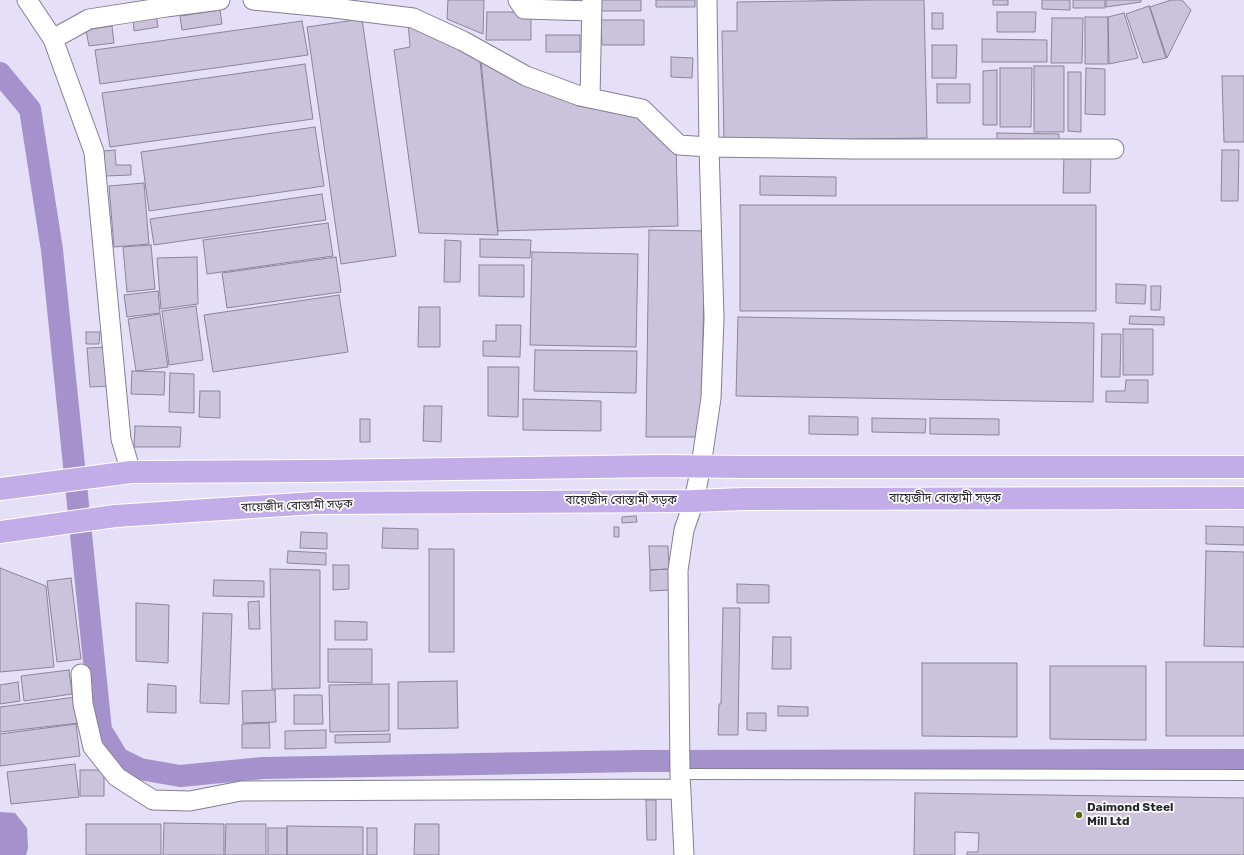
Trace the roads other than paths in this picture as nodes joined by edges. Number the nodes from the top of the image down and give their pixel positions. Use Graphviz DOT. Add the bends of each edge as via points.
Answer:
graph roads {
  1 [pos="27,0"];
  2 [pos="220,0"];
  3 [pos="253,0"];
  4 [pos="518,0"];
  5 [pos="707,0"];
  6 [pos="592,5"];
  7 [pos="382,7"];
  8 [pos="53,39"];
  9 [pos="590,98"];
  10 [pos="709,147"];
  11 [pos="1114,149"];
  12 [pos="701,466"];
  13 [pos="1244,467"];
  14 [pos="122,473"];
  15 [pos="0,489"];
  16 [pos="1244,498"];
  17 [pos="694,501"];
  18 [pos="0,532"];
  19 [pos="81,674"];
  20 [pos="1244,775"];
  21 [pos="680,782"];
  22 [pos="684,855"];
  1 -- 8 [label="street"];
  2 -- 8 [label="street" via="89,19"];
  3 -- 7 [label="street"];
  4 -- 6 [label="street" via="524,9"];
  5 -- 10 [label="street"];
  6 -- 9 [label="street"];
  7 -- 9 [label="street" via="463,41 526,76"];
  8 -- 14 [label="street" via="94,152"];
  9 -- 10 [label="street" via="642,109 679,145"];
  10 -- 11 [label="street"];
  10 -- 12 [label="street" via="714,318 711,398"];
  12 -- 13 [label="main road"];
  12 -- 14 [label="main road"];
  12 -- 17 [label="street"];
  14 -- 15 [label="main road"];
  16 -- 17 [label="main road, বায়েজীদ বোস্তামী সড়ক"];
  17 -- 18 [label="main road, বায়েজীদ বোস্তামী সড়ক" via="315,503 115,516"];
  17 -- 21 [label="street" via="684,530 678,570"];
  19 -- 21 [label="street" via="83,704 93,747 117,777 153,800 190,802 241,791"];
  20 -- 21 [label="lane"];
  21 -- 22 [label="street"];
}
